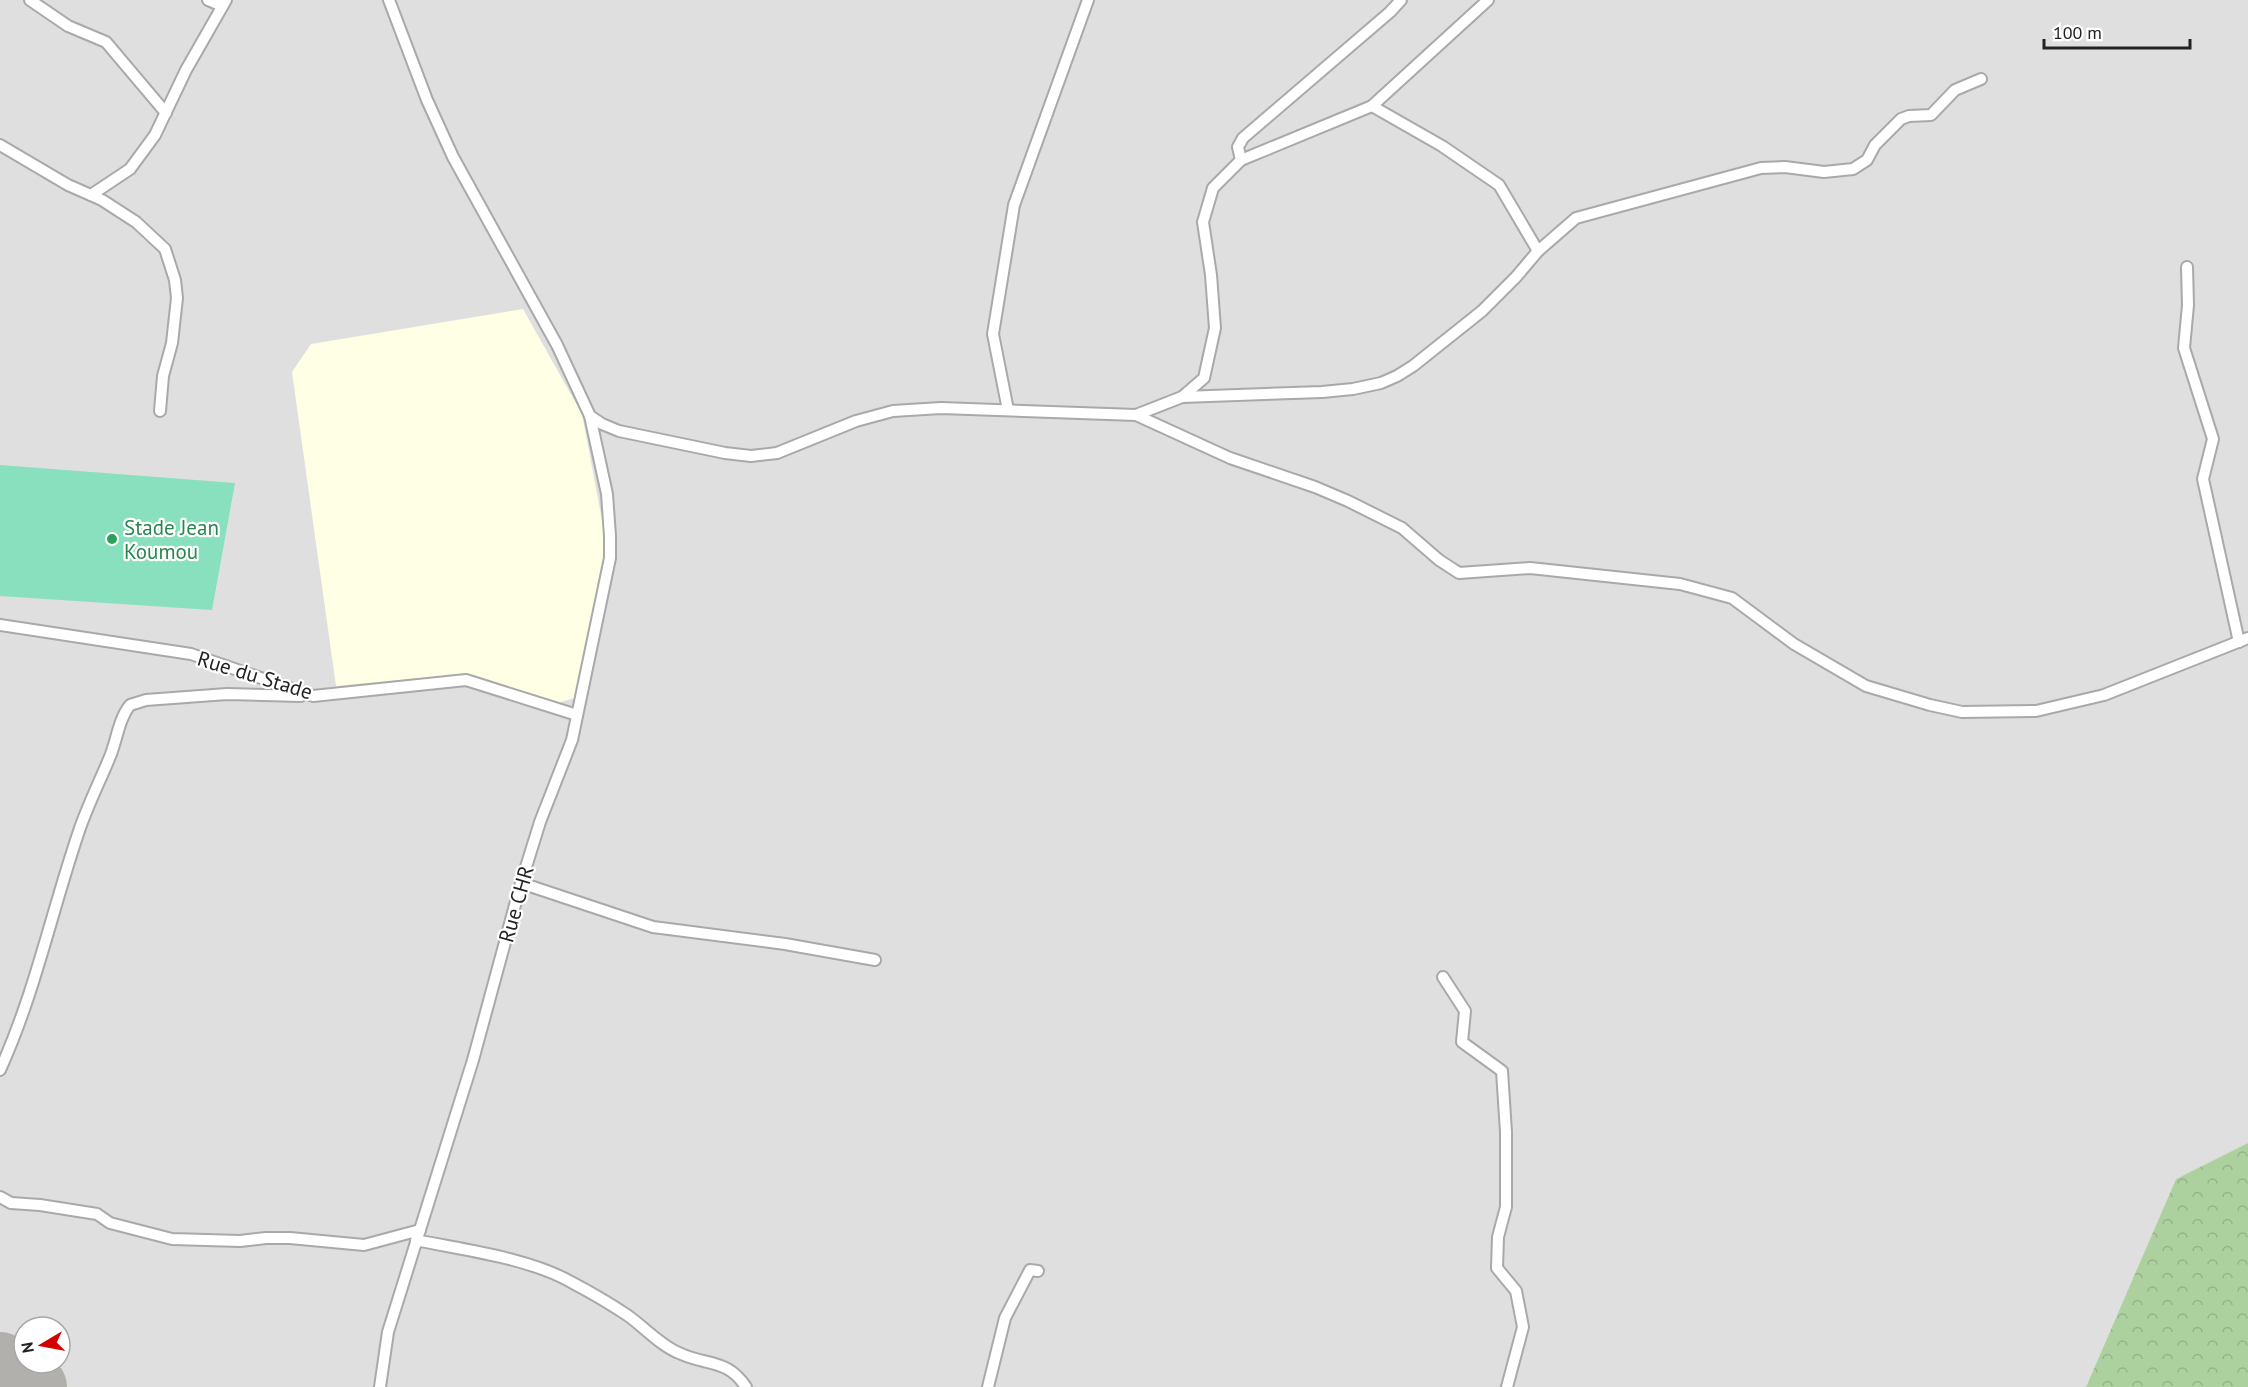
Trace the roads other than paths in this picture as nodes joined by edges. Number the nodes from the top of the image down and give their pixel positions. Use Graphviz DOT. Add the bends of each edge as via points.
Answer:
graph roads {
  1 [pos="30,0"];
  2 [pos="208,0"];
  3 [pos="389,0"];
  4 [pos="1088,0"];
  5 [pos="1401,0"];
  6 [pos="1488,0"];
  7 [pos="224,3"];
  8 [pos="1981,79"];
  9 [pos="1372,106"];
  10 [pos="166,113"];
  11 [pos="0,145"];
  12 [pos="1241,160"];
  13 [pos="102,195"];
  14 [pos="1538,251"];
  15 [pos="2187,267"];
  16 [pos="1182,397"];
  17 [pos="1008,410"];
  18 [pos="160,411"];
  19 [pos="1136,415"];
  20 [pos="590,417"];
  21 [pos="0,625"];
  22 [pos="2244,640"];
  23 [pos="313,696"];
  24 [pos="577,715"];
  25 [pos="521,883"];
  26 [pos="875,960"];
  27 [pos="1443,977"];
  28 [pos="0,1070"];
  29 [pos="0,1197"];
  30 [pos="418,1235"];
  31 [pos="1038,1271"];
  32 [pos="1512,1385"];
  33 [pos="380,1387"];
  34 [pos="746,1387"];
  35 [pos="988,1387"];
  1 -- 10 [label="street" via="68,26 105,42"];
  2 -- 7 [label="street"];
  3 -- 20 [label="street, Rue CHR" via="453,157 557,345"];
  4 -- 17 [label="street" via="1014,205 993,334"];
  5 -- 12 [label="street" via="1243,138 1238,147"];
  6 -- 9 [label="street"];
  7 -- 10 [label="street"];
  8 -- 14 [label="street" via="1955,90 1931,115 1901,119 1875,145 1867,160 1853,169 1824,172 1761,168 1576,218"];
  9 -- 12 [label="street"];
  9 -- 14 [label="street" via="1499,185"];
  10 -- 13 [label="street" via="130,170"];
  11 -- 13 [label="street" via="68,185 91,195"];
  12 -- 16 [label="street" via="1213,188 1203,222 1215,328 1204,378"];
  13 -- 18 [label="street" via="151,234 169,257 177,298"];
  14 -- 16 [label="street" via="1482,311 1413,366 1381,383 1353,389"];
  15 -- 22 [label="street" via="2184,348 2213,439 2203,479"];
  16 -- 19 [label="street"];
  17 -- 19 [label="street"];
  17 -- 20 [label="street" via="893,411 856,421 777,453 751,456 619,431"];
  19 -- 22 [label="street" via="1230,458 1348,501 1402,528 1459,573 1530,568 1701,589 1732,598 1794,644 1866,686 1962,712 2036,711 2083,701"];
  20 -- 24 [label="street, Rue CHR" via="607,494 610,558"];
  21 -- 23 [label="street, Rue du Stade" via="191,654"];
  23 -- 24 [label="street, Rue du Stade" via="466,680"];
  23 -- 28 [label="street" via="227,694 146,700 130,705 79,830"];
  24 -- 25 [label="street, Rue CHR" via="572,740"];
  25 -- 26 [label="street" via="653,927"];
  25 -- 30 [label="street, Rue CHR" via="473,1060"];
  27 -- 32 [label="street" via="1465,1011 1462,1042 1502,1071 1506,1207 1498,1237 1497,1268 1516,1291 1523,1327"];
  29 -- 30 [label="street" via="11,1203 98,1214 110,1223 172,1239 290,1238 364,1245"];
  30 -- 33 [label="street, Rue CHR" via="388,1332"];
  30 -- 34 [label="street" via="569,1280 627,1315 678,1353 732,1370"];
  31 -- 35 [label="street" via="1030,1270 1005,1318"];
}
